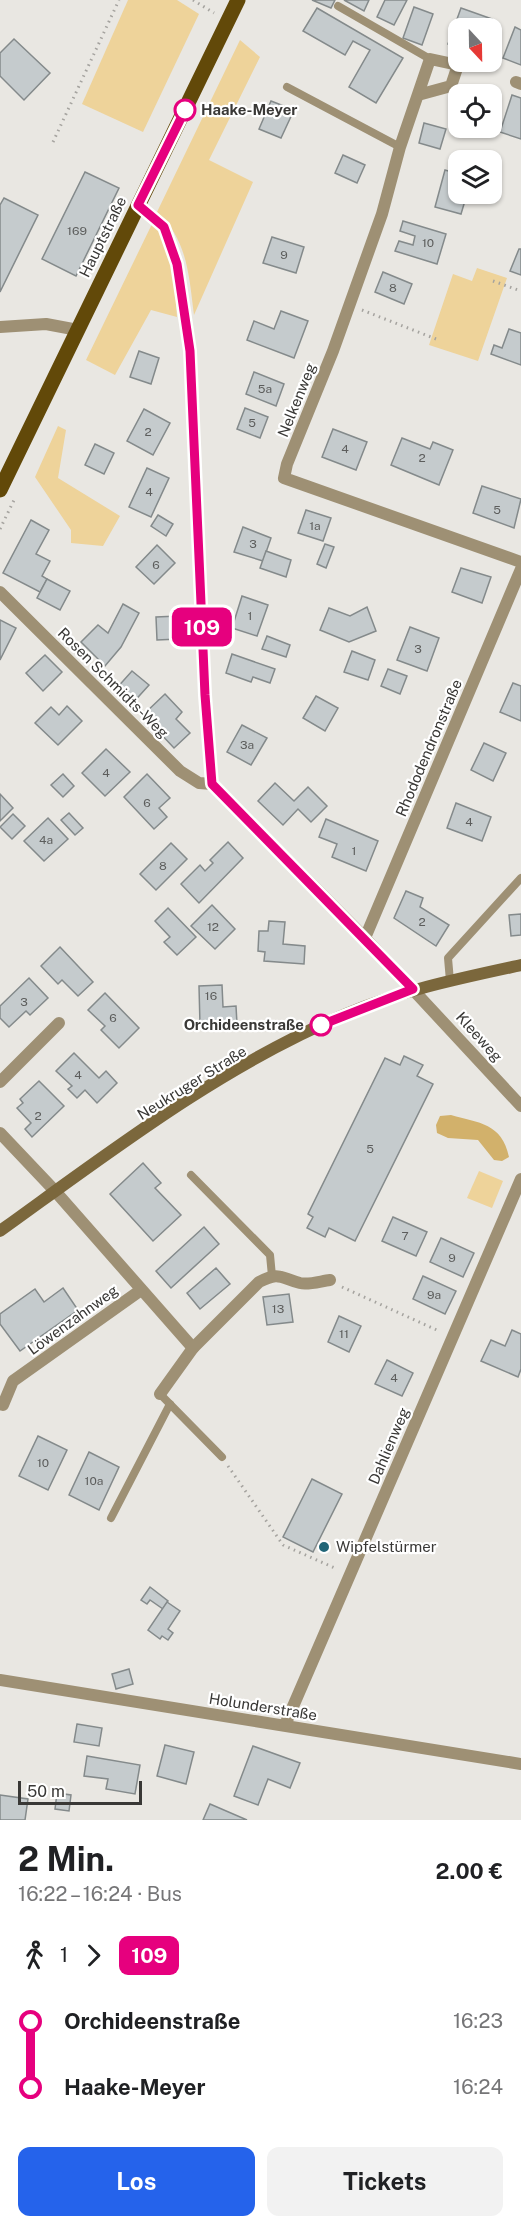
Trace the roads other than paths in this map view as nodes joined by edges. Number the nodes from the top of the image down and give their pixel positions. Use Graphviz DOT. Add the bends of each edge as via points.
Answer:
graph roads {
  1 [pos="238,0"];
  2 [pos="338,6"];
  3 [pos="430,59"];
  4 [pos="287,87"];
  5 [pos="418,95"];
  6 [pos="400,147"];
  7 [pos="138,205"];
  8 [pos="0,327"];
  9 [pos="78,330"];
  10 [pos="0,490"];
  11 [pos="521,562"];
  12 [pos="521,569"];
  13 [pos="0,592"];
  14 [pos="212,784"];
  15 [pos="521,878"];
  16 [pos="365,938"];
  17 [pos="521,965"];
  18 [pos="450,981"];
  19 [pos="413,989"];
  20 [pos="59,1023"];
  21 [pos="0,1082"];
  22 [pos="521,1106"];
  23 [pos="0,1133"];
  24 [pos="191,1175"];
  25 [pos="521,1179"];
  26 [pos="55,1191"];
  27 [pos="0,1231"];
  28 [pos="272,1276"];
  29 [pos="330,1280"];
  30 [pos="141,1290"];
  31 [pos="193,1348"];
  32 [pos="160,1394"];
  33 [pos="170,1404"];
  34 [pos="3,1406"];
  35 [pos="222,1457"];
  36 [pos="111,1518"];
  37 [pos="0,1680"];
  38 [pos="285,1725"];
  39 [pos="521,1764"];
  1 -- 7 [label="main road, Hauptstraße"];
  2 -- 3 [label="lane"];
  3 -- 5 [label="street, Nelkenweg"];
  3 -- 5 [label="street" via="458,65 451,86"];
  4 -- 6 [label="lane"];
  5 -- 6 [label="street, Nelkenweg"];
  6 -- 11 [label="street, Nelkenweg" via="350,306 284,478"];
  7 -- 9 [label="main road, Hauptstraße"];
  7 -- 14 [label="street" via="164,227 177,264 190,351"];
  8 -- 9 [label="street" via="46,324"];
  9 -- 10 [label="main road, Hauptstraße"];
  12 -- 16 [label="street, Rhododendronstraße"];
  13 -- 14 [label="street, Rosen Schmidts-Weg" via="180,771 200,783"];
  14 -- 16 [label="street"];
  15 -- 18 [label="lane" via="448,958"];
  16 -- 19 [label="street"];
  17 -- 18 [label="street, Neukruger Straße"];
  18 -- 19 [label="street, Neukruger Straße"];
  19 -- 22 [label="street, Kleeweg"];
  19 -- 26 [label="street, Neukruger Straße" via="348,1013 282,1044 207,1088"];
  20 -- 21 [label="street"];
  23 -- 26 [label="street, Löwenzahnweg"];
  24 -- 28 [label="lane" via="270,1255"];
  25 -- 38 [label="street, Dahlienweg"];
  26 -- 27 [label="street, Neukruger Straße"];
  26 -- 30 [label="street, Löwenzahnweg"];
  28 -- 29 [label="street" via="283,1275 302,1284"];
  28 -- 31 [label="street" via="259,1282"];
  30 -- 31 [label="street, Löwenzahnweg"];
  30 -- 34 [label="street, Löwenzahnweg" via="14,1381"];
  31 -- 32 [label="street"];
  32 -- 33 [label="lane"];
  33 -- 35 [label="lane"];
  33 -- 36 [label="lane"];
  37 -- 38 [label="street, Holunderstraße"];
  38 -- 39 [label="street, Holunderstraße"];
}
